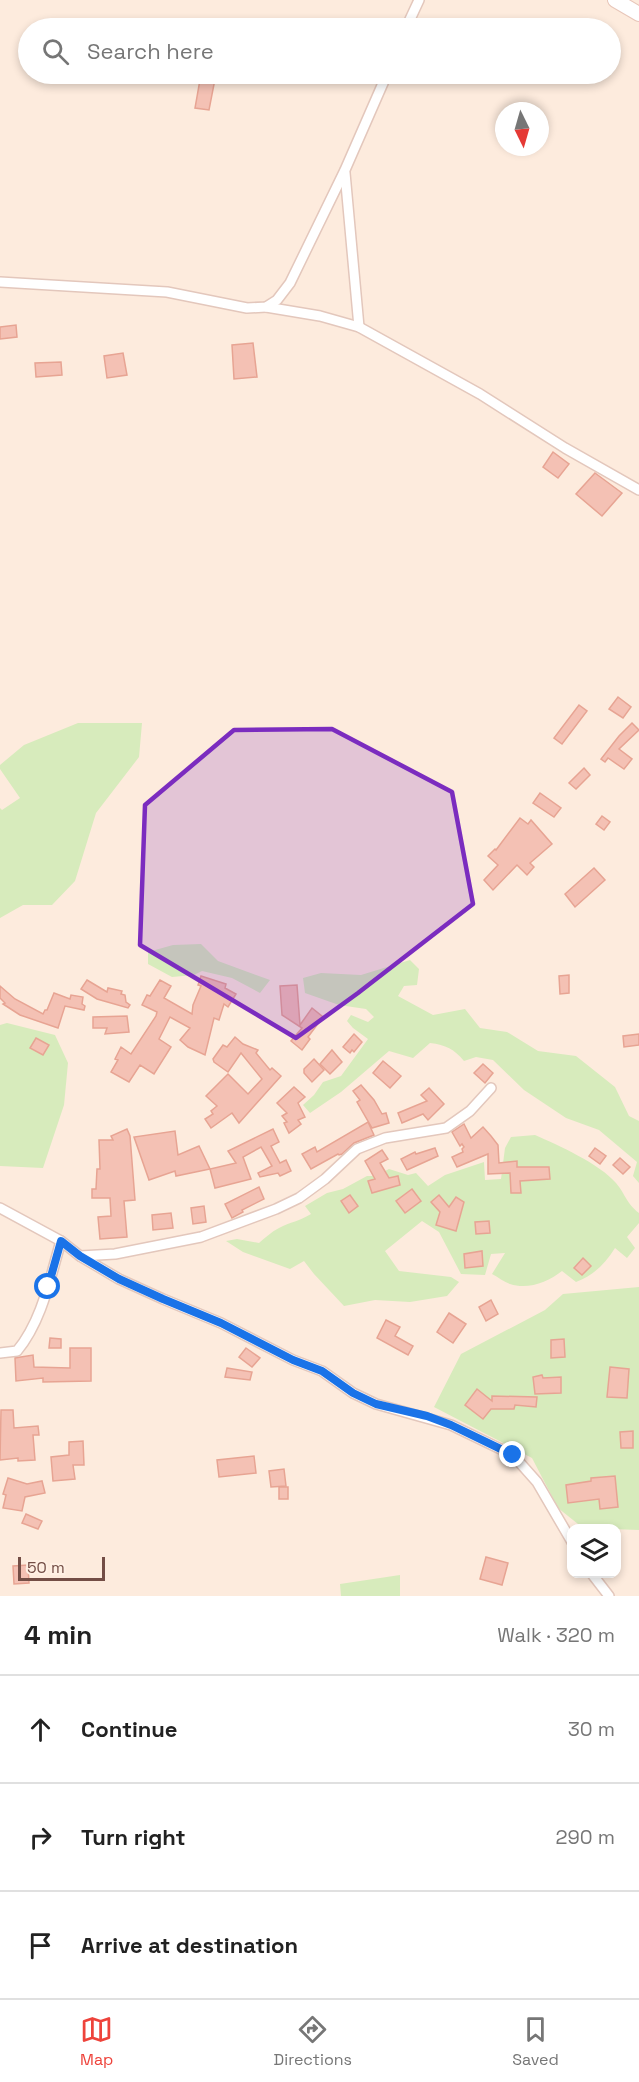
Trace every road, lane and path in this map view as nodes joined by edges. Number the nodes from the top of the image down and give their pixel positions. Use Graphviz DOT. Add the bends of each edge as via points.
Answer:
graph roads {
  1 [pos="419,0"];
  2 [pos="615,0"];
  3 [pos="639,14"];
  4 [pos="411,18"];
  5 [pos="383,84"];
  6 [pos="345,170"];
  7 [pos="0,282"];
  8 [pos="266,307"];
  9 [pos="359,327"];
  10 [pos="639,490"];
  11 [pos="491,1088"];
  12 [pos="0,1208"];
  13 [pos="61,1241"];
  14 [pos="80,1256"];
  15 [pos="0,1353"];
  16 [pos="567,1533"];
  17 [pos="595,1578"];
  18 [pos="609,1596"];
  1 -- 4 [label="street"];
  2 -- 3 [label="main road"];
  5 -- 6 [label="street"];
  6 -- 8 [label="street" via="290,283"];
  6 -- 9 [label="street"];
  7 -- 8 [label="street" via="167,292 247,308"];
  8 -- 9 [label="street"];
  9 -- 10 [label="street"];
  11 -- 14 [label="street" via="470,1111 446,1128 384,1138 357,1149 325,1179 276,1209 201,1237 115,1254"];
  12 -- 13 [label="street"];
  13 -- 14 [label="street"];
  13 -- 15 [label="street" via="38,1314 21,1346 17,1351"];
  14 -- 16 [label="street" via="128,1283 322,1371 376,1404 427,1416 513,1455 537,1482"];
  17 -- 18 [label="street"];
}
